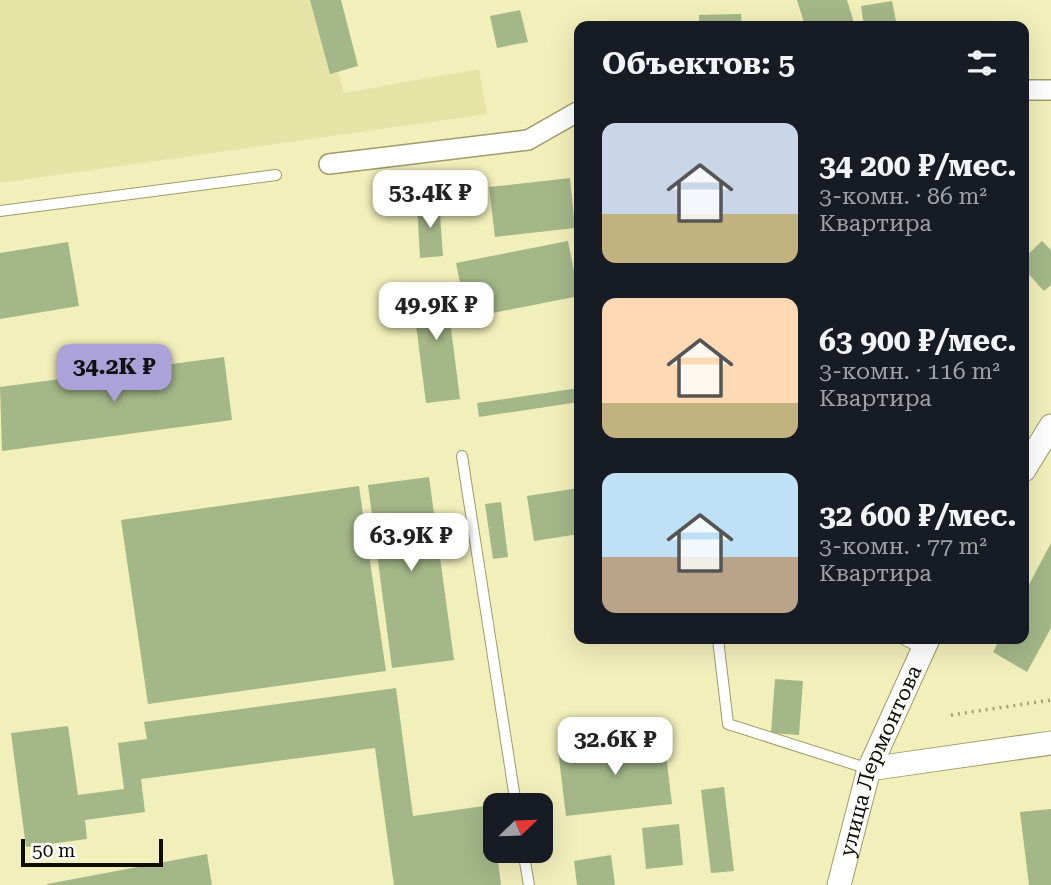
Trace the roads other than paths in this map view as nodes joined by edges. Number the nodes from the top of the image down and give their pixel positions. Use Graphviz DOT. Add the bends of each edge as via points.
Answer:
graph roads {
  1 [pos="1029,90"];
  2 [pos="1051,90"];
  3 [pos="574,114"];
  4 [pos="329,164"];
  5 [pos="276,175"];
  6 [pos="0,211"];
  7 [pos="1051,426"];
  8 [pos="463,456"];
  9 [pos="1029,462"];
  10 [pos="719,644"];
  11 [pos="917,644"];
  12 [pos="1051,743"];
  13 [pos="869,769"];
  14 [pos="514,793"];
  15 [pos="525,863"];
  16 [pos="529,885"];
  17 [pos="839,885"];
  1 -- 2 [label="street"];
  3 -- 4 [label="street" via="528,140"];
  5 -- 6 [label="lane"];
  7 -- 9 [label="street"];
  8 -- 14 [label="lane"];
  10 -- 13 [label="lane" via="728,724"];
  11 -- 13 [label="street, улица Лермонтова"];
  12 -- 13 [label="street"];
  13 -- 17 [label="street, улица Лермонтова"];
  15 -- 16 [label="lane"];
}
